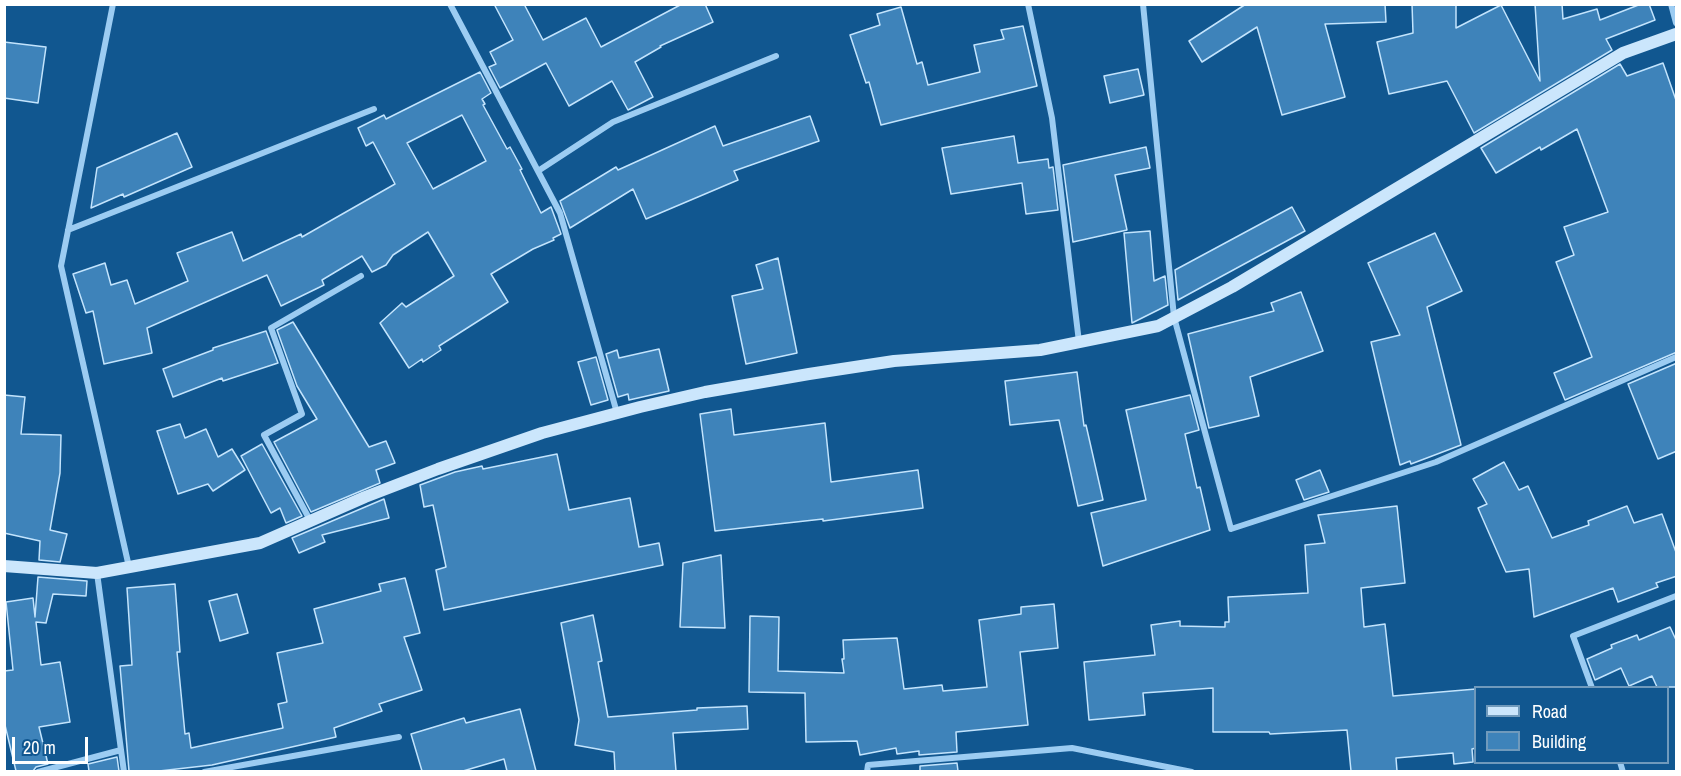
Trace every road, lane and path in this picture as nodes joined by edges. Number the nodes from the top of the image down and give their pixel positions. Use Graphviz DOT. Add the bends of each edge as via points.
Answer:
graph roads {
  1 [pos="113,4"];
  2 [pos="450,4"];
  3 [pos="1028,4"];
  4 [pos="1143,4"];
  5 [pos="1671,4"];
  6 [pos="1677,23"];
  7 [pos="1677,34"];
  8 [pos="776,56"];
  9 [pos="374,109"];
  10 [pos="538,171"];
  11 [pos="68,230"];
  12 [pos="361,276"];
  13 [pos="1174,317"];
  14 [pos="1079,342"];
  15 [pos="1677,357"];
  16 [pos="617,414"];
  17 [pos="311,522"];
  18 [pos="4,566"];
  19 [pos="129,568"];
  20 [pos="97,573"];
  21 [pos="1677,596"];
  22 [pos="1592,686"];
  23 [pos="399,737"];
  24 [pos="121,750"];
  25 [pos="38,771"];
  26 [pos="124,771"];
  27 [pos="204,771"];
  28 [pos="867,771"];
  29 [pos="1192,771"];
  1 -- 11 [label="street"];
  2 -- 10 [label="street"];
  3 -- 14 [label="street" via="1052,118"];
  4 -- 13 [label="street"];
  5 -- 6 [label="street"];
  7 -- 13 [label="street" via="1623,52"];
  8 -- 10 [label="street" via="613,122"];
  9 -- 11 [label="street"];
  10 -- 16 [label="street" via="560,213"];
  11 -- 19 [label="street" via="61,266"];
  12 -- 17 [label="street" via="271,328 302,414 264,435"];
  13 -- 14 [label="street" via="1158,326"];
  13 -- 15 [label="street" via="1231,529 1436,462"];
  14 -- 16 [label="street" via="1040,350 894,361 808,374 705,392"];
  16 -- 17 [label="street" via="542,433 438,469"];
  17 -- 19 [label="street" via="260,543"];
  18 -- 20 [label="street"];
  19 -- 20 [label="street"];
  20 -- 24 [label="street"];
  21 -- 22 [label="street" via="1574,636"];
  23 -- 27 [label="street"];
  24 -- 25 [label="street"];
  24 -- 26 [label="street"];
  28 -- 29 [label="street" via="868,765 1072,748"];
}
